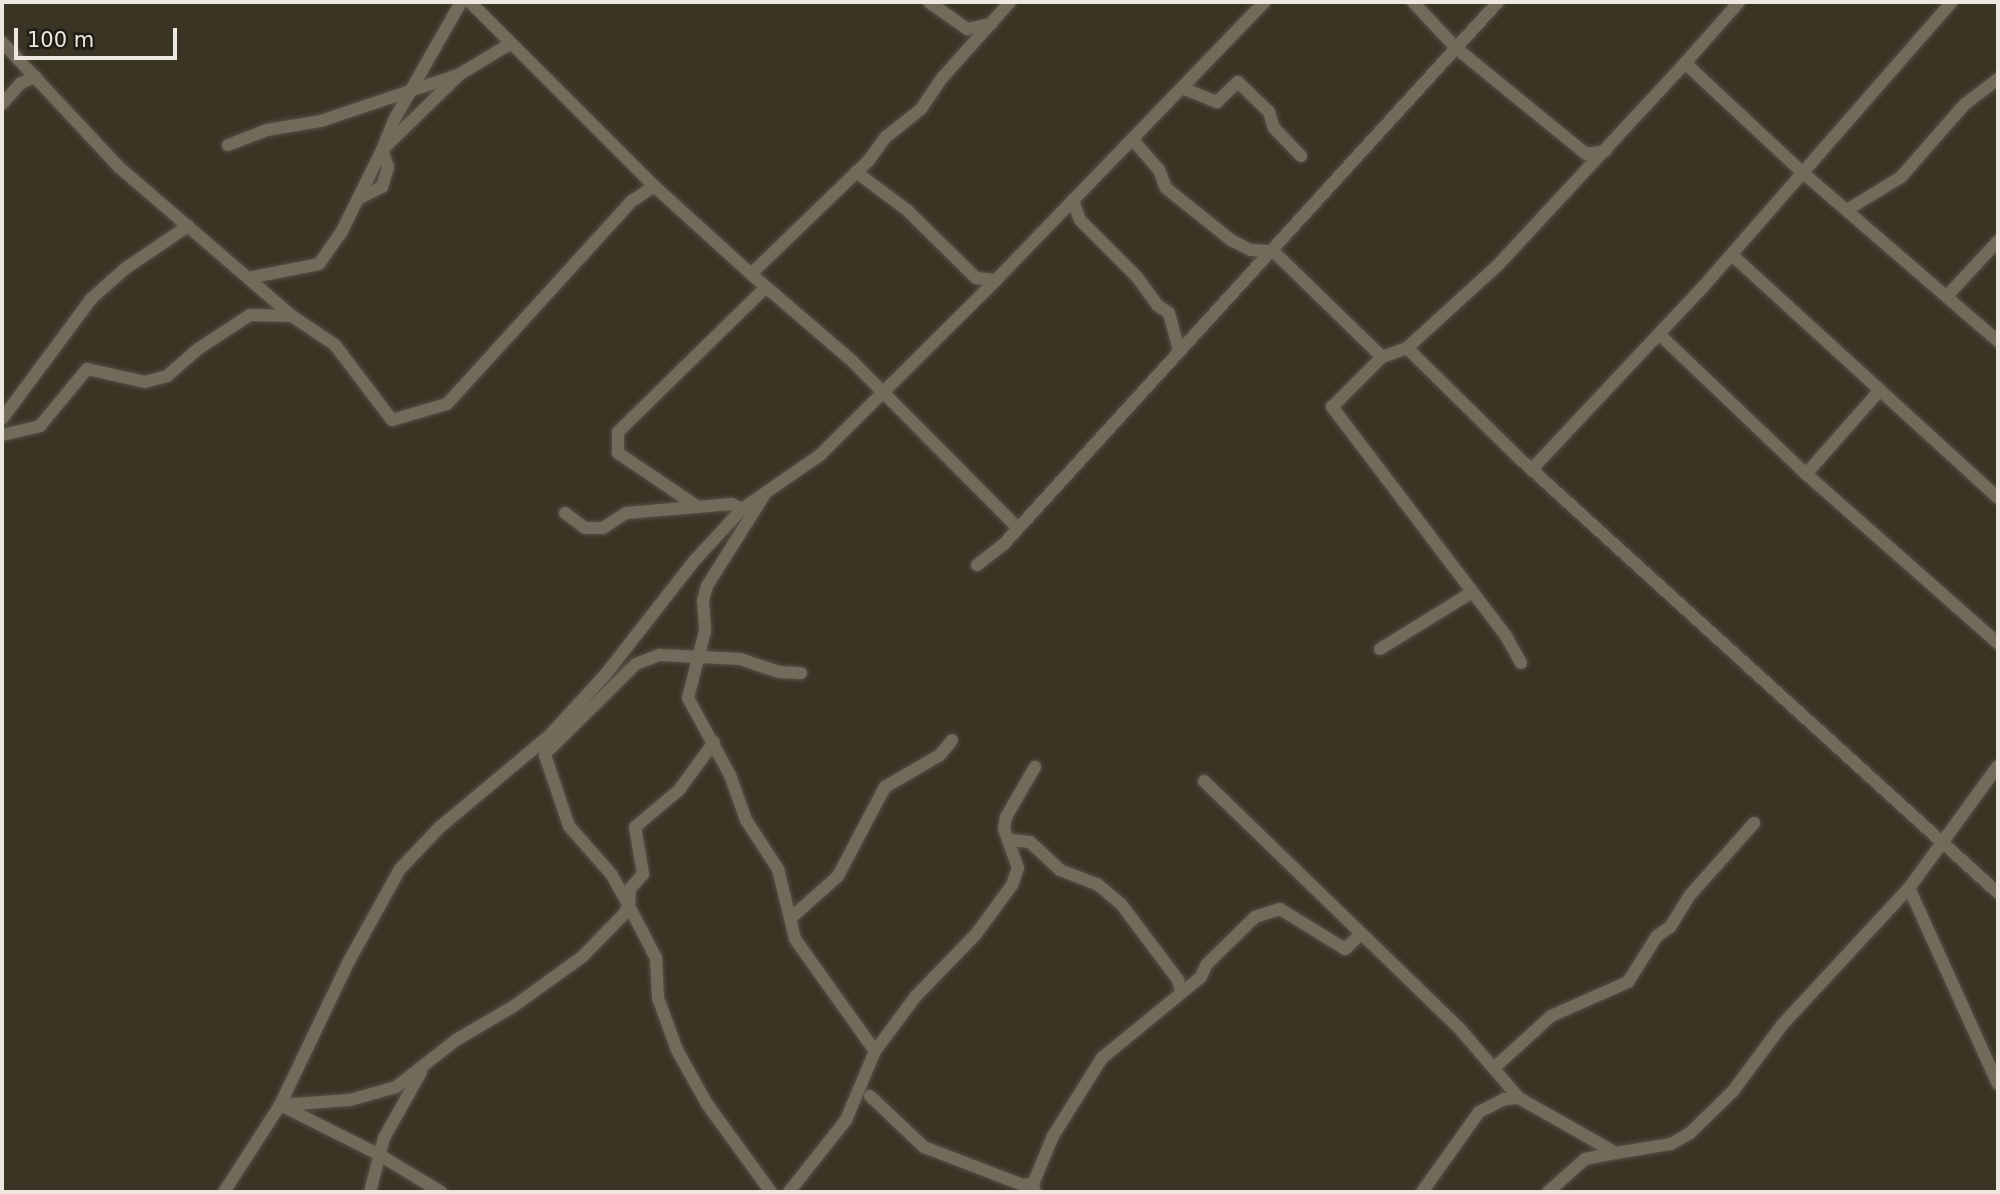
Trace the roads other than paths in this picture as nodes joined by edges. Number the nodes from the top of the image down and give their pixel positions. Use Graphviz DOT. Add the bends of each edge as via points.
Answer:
graph roads {
  1 [pos="461,2"];
  2 [pos="470,2"];
  3 [pos="929,2"];
  4 [pos="1010,2"];
  5 [pos="1264,2"];
  6 [pos="1413,2"];
  7 [pos="1497,2"];
  8 [pos="1739,2"];
  9 [pos="1952,2"];
  10 [pos="991,24"];
  11 [pos="2,42"];
  12 [pos="510,44"];
  13 [pos="1457,48"];
  14 [pos="1685,63"];
  15 [pos="460,74"];
  16 [pos="36,77"];
  17 [pos="1998,79"];
  18 [pos="1182,88"];
  19 [pos="407,91"];
  20 [pos="2,104"];
  21 [pos="1133,140"];
  22 [pos="228,145"];
  23 [pos="382,150"];
  24 [pos="1606,151"];
  25 [pos="1301,156"];
  26 [pos="856,172"];
  27 [pos="1802,172"];
  28 [pos="654,186"];
  29 [pos="1073,200"];
  30 [pos="1847,210"];
  31 [pos="188,226"];
  32 [pos="1998,241"];
  33 [pos="1273,251"];
  34 [pos="1732,255"];
  35 [pos="751,274"];
  36 [pos="248,278"];
  37 [pos="996,280"];
  38 [pos="764,289"];
  39 [pos="1947,296"];
  40 [pos="292,316"];
  41 [pos="1659,334"];
  42 [pos="1998,341"];
  43 [pos="1407,348"];
  44 [pos="1179,351"];
  45 [pos="1381,357"];
  46 [pos="1880,390"];
  47 [pos="882,391"];
  48 [pos="2,419"];
  49 [pos="2,435"];
  50 [pos="1532,469"];
  51 [pos="1806,474"];
  52 [pos="765,494"];
  53 [pos="1998,498"];
  54 [pos="698,507"];
  55 [pos="742,509"];
  56 [pos="565,513"];
  57 [pos="1016,526"];
  58 [pos="977,565"];
  59 [pos="1471,593"];
  60 [pos="1998,643"];
  61 [pos="1380,649"];
  62 [pos="698,659"];
  63 [pos="1521,663"];
  64 [pos="801,673"];
  65 [pos="550,736"];
  66 [pos="952,740"];
  67 [pos="714,742"];
  68 [pos="545,755"];
  69 [pos="1998,766"];
  70 [pos="1035,767"];
  71 [pos="1203,781"];
  72 [pos="1754,823"];
  73 [pos="1011,840"];
  74 [pos="1942,841"];
  75 [pos="1909,888"];
  76 [pos="1998,893"];
  77 [pos="629,906"];
  78 [pos="792,917"];
  79 [pos="1360,935"];
  80 [pos="1181,991"];
  81 [pos="876,1051"];
  82 [pos="1495,1067"];
  83 [pos="421,1072"];
  84 [pos="1998,1084"];
  85 [pos="870,1096"];
  86 [pos="1519,1098"];
  87 [pos="280,1105"];
  88 [pos="1616,1153"];
  89 [pos="378,1154"];
  90 [pos="1034,1188"];
  91 [pos="224,1192"];
  92 [pos="370,1192"];
  93 [pos="441,1192"];
  94 [pos="771,1192"];
  95 [pos="789,1192"];
  96 [pos="1422,1192"];
  97 [pos="1548,1192"];
  1 -- 19 [label="street"];
  2 -- 12 [label="street"];
  3 -- 10 [label="street" via="967,29"];
  4 -- 10 [label="street"];
  5 -- 18 [label="street"];
  6 -- 13 [label="street"];
  7 -- 13 [label="street"];
  8 -- 14 [label="street"];
  9 -- 27 [label="street"];
  10 -- 26 [label="street" via="921,109 886,137"];
  11 -- 16 [label="street"];
  12 -- 15 [label="street"];
  12 -- 28 [label="street"];
  13 -- 24 [label="street" via="1586,154"];
  13 -- 33 [label="street"];
  14 -- 24 [label="street"];
  14 -- 27 [label="street"];
  15 -- 19 [label="street"];
  15 -- 23 [label="street"];
  16 -- 20 [label="street" via="22,83"];
  16 -- 31 [label="street" via="120,168"];
  17 -- 30 [label="street" via="1965,103 1901,177"];
  18 -- 21 [label="street"];
  18 -- 25 [label="street" via="1217,103 1238,82 1269,112 1274,128"];
  19 -- 22 [label="street" via="321,121 267,130"];
  19 -- 23 [label="street"];
  21 -- 29 [label="street"];
  21 -- 33 [label="street" via="1159,170 1166,188 1193,211 1231,240 1251,250"];
  23 -- 36 [label="street" via="319,264"];
  24 -- 43 [label="street" via="1499,264"];
  26 -- 35 [label="street"];
  26 -- 37 [label="street" via="907,210 976,278"];
  27 -- 30 [label="street"];
  27 -- 34 [label="street"];
  28 -- 35 [label="street"];
  28 -- 40 [label="street" via="632,201 447,404 392,420 335,345"];
  29 -- 37 [label="street"];
  29 -- 44 [label="street" via="1080,220 1138,277 1157,306 1169,313"];
  30 -- 39 [label="street"];
  31 -- 36 [label="street"];
  31 -- 48 [label="street" via="126,268 91,299 39,375"];
  32 -- 39 [label="street"];
  33 -- 44 [label="street"];
  33 -- 45 [label="street"];
  34 -- 41 [label="street"];
  34 -- 46 [label="street"];
  35 -- 38 [label="street"];
  36 -- 40 [label="street"];
  37 -- 47 [label="street"];
  38 -- 47 [label="street"];
  38 -- 54 [label="street" via="618,432 618,453"];
  39 -- 42 [label="street"];
  40 -- 49 [label="street" via="250,315 238,320 167,376 145,382 87,369 40,426"];
  41 -- 50 [label="street"];
  41 -- 51 [label="street"];
  43 -- 45 [label="street"];
  43 -- 50 [label="street"];
  44 -- 57 [label="street"];
  45 -- 59 [label="street" via="1332,407"];
  46 -- 51 [label="street"];
  46 -- 53 [label="street"];
  47 -- 52 [label="street" via="820,455"];
  47 -- 57 [label="street"];
  50 -- 74 [label="street"];
  51 -- 60 [label="street"];
  52 -- 55 [label="street"];
  52 -- 62 [label="street" via="707,586"];
  54 -- 55 [label="street" via="732,504"];
  54 -- 56 [label="street" via="626,513 603,528 585,528"];
  55 -- 65 [label="street"];
  57 -- 58 [label="street" via="1003,545"];
  59 -- 61 [label="street"];
  59 -- 63 [label="street"];
  62 -- 64 [label="street" via="740,659 779,672"];
  62 -- 67 [label="street" via="688,698"];
  62 -- 68 [label="street" via="660,655 636,664"];
  65 -- 68 [label="street"];
  65 -- 87 [label="street" via="440,827 400,869 349,961"];
  66 -- 78 [label="street" via="940,755 885,787 838,876"];
  67 -- 77 [label="street" via="679,790 635,827 643,874 630,889"];
  67 -- 78 [label="street" via="746,820 778,869"];
  68 -- 77 [label="street" via="569,826 612,875"];
  69 -- 74 [label="street"];
  70 -- 73 [label="street" via="1006,817 1003,829"];
  71 -- 79 [label="street"];
  72 -- 82 [label="street" via="1691,894 1670,927 1657,936 1628,982 1551,1016"];
  73 -- 80 [label="street" via="1030,842 1060,870 1097,884 1121,904 1178,980"];
  73 -- 81 [label="street" via="1018,868 996,911 916,996"];
  74 -- 75 [label="street"];
  74 -- 76 [label="street"];
  75 -- 84 [label="street"];
  75 -- 88 [label="street" via="1782,1025 1733,1091 1690,1133 1671,1144"];
  77 -- 83 [label="street" via="582,957 514,1006 456,1040"];
  77 -- 94 [label="street" via="656,958 658,998 677,1050 707,1104"];
  78 -- 81 [label="street" via="796,939 812,968"];
  79 -- 80 [label="street" via="1345,949 1280,909 1255,917 1206,965 1201,977"];
  79 -- 82 [label="street"];
  80 -- 90 [label="street" via="1102,1058 1063,1117"];
  81 -- 95 [label="street" via="846,1120"];
  82 -- 86 [label="street"];
  83 -- 87 [label="street" via="396,1087 349,1100"];
  83 -- 89 [label="street"];
  85 -- 90 [label="street" via="924,1147"];
  86 -- 88 [label="street"];
  86 -- 96 [label="street" via="1504,1099 1479,1112"];
  87 -- 89 [label="street"];
  87 -- 91 [label="street"];
  88 -- 97 [label="street" via="1585,1159"];
  89 -- 92 [label="street"];
  89 -- 93 [label="street"];
}
